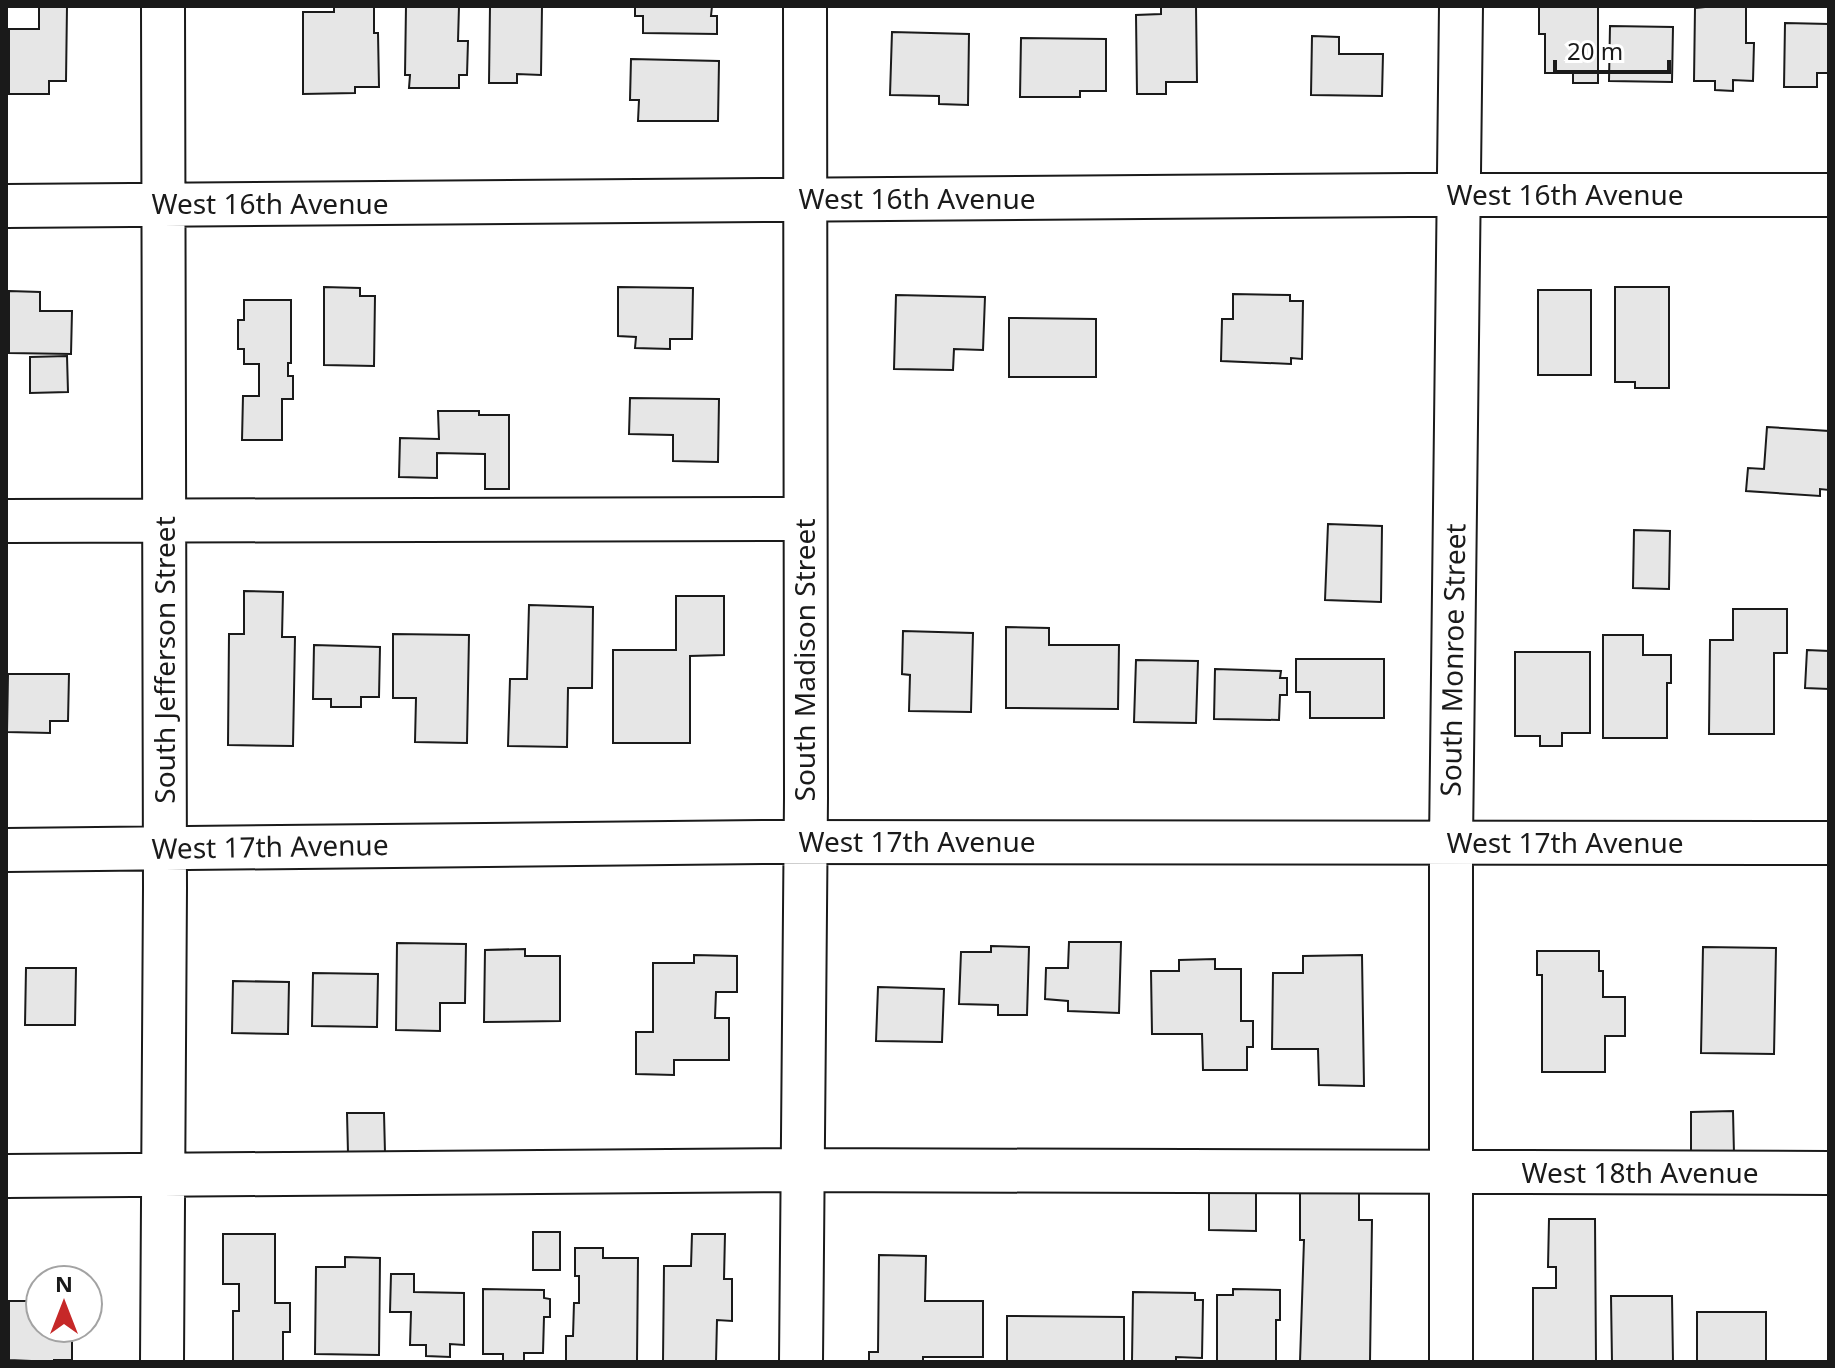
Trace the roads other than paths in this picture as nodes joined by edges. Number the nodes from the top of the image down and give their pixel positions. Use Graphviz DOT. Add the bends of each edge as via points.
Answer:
graph roads {
  1 [pos="163,6"];
  2 [pos="805,6"];
  3 [pos="1461,6"];
  4 [pos="1458,195"];
  5 [pos="1829,195"];
  6 [pos="804,200"];
  7 [pos="164,204"];
  8 [pos="6,206"];
  9 [pos="165,519"];
  10 [pos="805,519"];
  11 [pos="6,521"];
  12 [pos="806,842"];
  13 [pos="1451,842"];
  14 [pos="1829,843"];
  15 [pos="165,849"];
  16 [pos="6,850"];
  17 [pos="803,1170"];
  18 [pos="1451,1173"];
  19 [pos="1829,1173"];
  20 [pos="6,1176"];
  21 [pos="163,1176"];
  22 [pos="162,1362"];
  23 [pos="801,1362"];
  24 [pos="1451,1362"];
  1 -- 7 [label="street, South Jefferson Street"];
  2 -- 6 [label="street, South Madison Street"];
  3 -- 4 [label="street, South Monroe Street"];
  4 -- 5 [label="street, West 16th Avenue"];
  4 -- 6 [label="street, West 16th Avenue"];
  4 -- 13 [label="street, South Monroe Street"];
  6 -- 7 [label="street, West 16th Avenue"];
  6 -- 10 [label="street, South Madison Street"];
  7 -- 8 [label="street, West 16th Avenue"];
  7 -- 9 [label="street, South Jefferson Street"];
  9 -- 10 [label="street"];
  9 -- 11 [label="street"];
  9 -- 15 [label="street, South Jefferson Street"];
  10 -- 12 [label="street, South Madison Street"];
  12 -- 13 [label="street, West 17th Avenue"];
  12 -- 15 [label="street, West 17th Avenue"];
  12 -- 17 [label="street, South Madison Street"];
  13 -- 14 [label="street, West 17th Avenue"];
  13 -- 18 [label="street, South Monroe Street"];
  15 -- 16 [label="street, West 17th Avenue"];
  15 -- 21 [label="street, South Jefferson Street"];
  17 -- 18 [label="street, West 18th Avenue"];
  17 -- 21 [label="street, West 18th Avenue"];
  17 -- 23 [label="street, South Madison Street"];
  18 -- 19 [label="street, West 18th Avenue"];
  18 -- 24 [label="street, South Monroe Street"];
  20 -- 21 [label="street, West 18th Avenue"];
  21 -- 22 [label="street, South Jefferson Street"];
}
